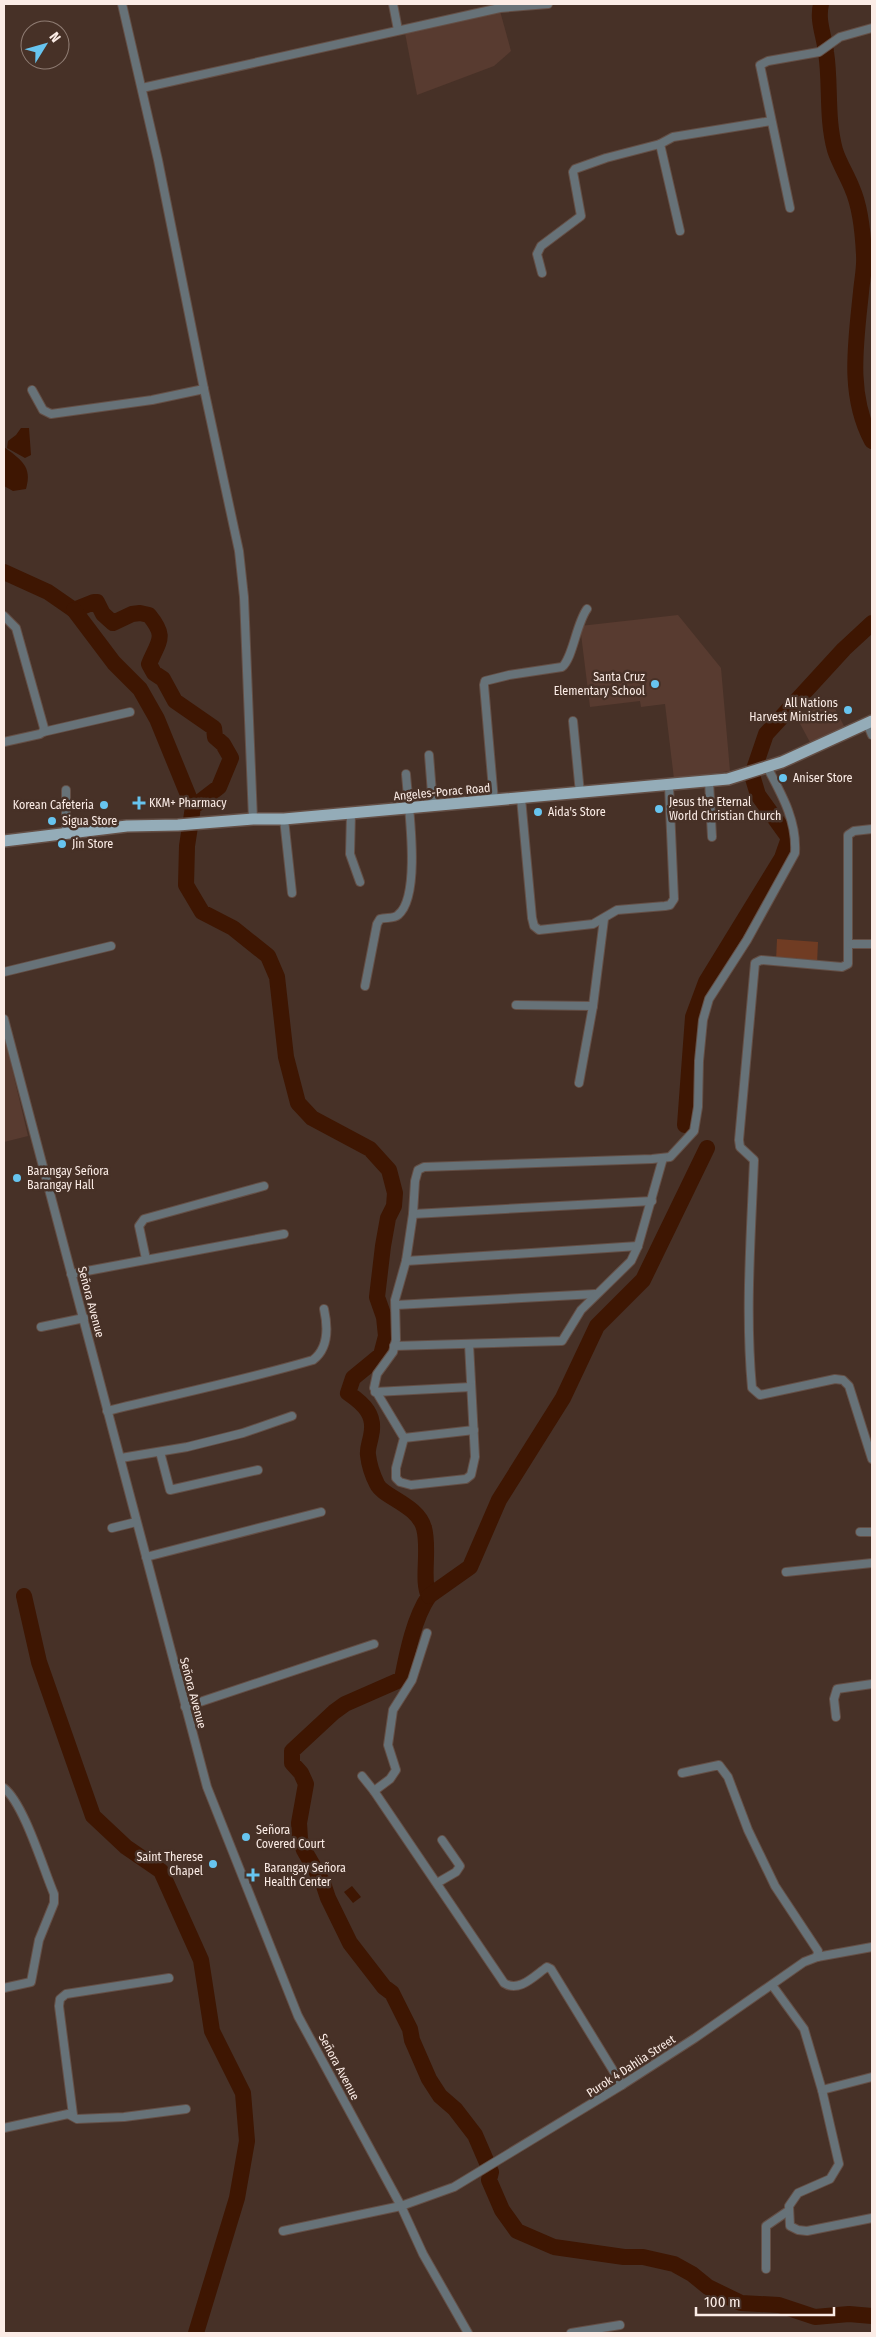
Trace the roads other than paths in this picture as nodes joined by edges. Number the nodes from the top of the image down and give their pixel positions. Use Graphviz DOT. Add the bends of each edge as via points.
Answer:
graph roads {
  1 [pos="122,4"];
  2 [pos="393,4"];
  3 [pos="548,4"];
  4 [pos="872,28"];
  5 [pos="398,30"];
  6 [pos="142,88"];
  7 [pos="771,121"];
  8 [pos="660,144"];
  9 [pos="790,208"];
  10 [pos="680,231"];
  11 [pos="542,273"];
  12 [pos="204,389"];
  13 [pos="32,390"];
  14 [pos="587,609"];
  15 [pos="4,616"];
  16 [pos="130,712"];
  17 [pos="573,721"];
  18 [pos="870,722"];
  19 [pos="43,732"];
  20 [pos="872,735"];
  21 [pos="4,742"];
  22 [pos="429,756"];
  23 [pos="764,768"];
  24 [pos="406,774"];
  25 [pos="709,781"];
  26 [pos="669,786"];
  27 [pos="66,790"];
  28 [pos="580,794"];
  29 [pos="521,798"];
  30 [pos="494,801"];
  31 [pos="433,806"];
  32 [pos="408,808"];
  33 [pos="352,813"];
  34 [pos="253,819"];
  35 [pos="284,819"];
  36 [pos="872,829"];
  37 [pos="66,832"];
  38 [pos="712,837"];
  39 [pos="4,842"];
  40 [pos="360,882"];
  41 [pos="292,893"];
  42 [pos="604,920"];
  43 [pos="850,944"];
  44 [pos="872,944"];
  45 [pos="111,946"];
  46 [pos="4,972"];
  47 [pos="365,986"];
  48 [pos="516,1005"];
  49 [pos="593,1006"];
  50 [pos="4,1019"];
  51 [pos="579,1083"];
  52 [pos="663,1158"];
  53 [pos="264,1186"];
  54 [pos="652,1201"];
  55 [pos="413,1214"];
  56 [pos="284,1234"];
  57 [pos="638,1246"];
  58 [pos="146,1258"];
  59 [pos="406,1261"];
  60 [pos="71,1274"];
  61 [pos="595,1294"];
  62 [pos="396,1305"];
  63 [pos="324,1309"];
  64 [pos="84,1318"];
  65 [pos="41,1327"];
  66 [pos="469,1344"];
  67 [pos="394,1346"];
  68 [pos="471,1387"];
  69 [pos="375,1392"];
  70 [pos="107,1411"];
  71 [pos="292,1416"];
  72 [pos="474,1430"];
  73 [pos="404,1438"];
  74 [pos="160,1452"];
  75 [pos="121,1458"];
  76 [pos="872,1459"];
  77 [pos="258,1470"];
  78 [pos="321,1512"];
  79 [pos="136,1522"];
  80 [pos="112,1528"];
  81 [pos="860,1532"];
  82 [pos="872,1532"];
  83 [pos="146,1557"];
  84 [pos="872,1562"];
  85 [pos="786,1572"];
  86 [pos="427,1633"];
  87 [pos="374,1644"];
  88 [pos="872,1684"];
  89 [pos="185,1706"];
  90 [pos="836,1717"];
  91 [pos="682,1773"];
  92 [pos="362,1776"];
  93 [pos="4,1788"];
  94 [pos="374,1791"];
  95 [pos="442,1840"];
  96 [pos="437,1883"];
  97 [pos="872,1948"];
  98 [pos="817,1957"];
  99 [pos="169,1978"];
  100 [pos="772,1985"];
  101 [pos="4,1988"];
  102 [pos="872,2077"];
  103 [pos="622,2085"];
  104 [pos="822,2090"];
  105 [pos="186,2108"];
  106 [pos="73,2115"];
  107 [pos="4,2128"];
  108 [pos="401,2206"];
  109 [pos="788,2210"];
  110 [pos="872,2218"];
  111 [pos="283,2231"];
  112 [pos="766,2269"];
  113 [pos="620,2325"];
  114 [pos="468,2333"];
  115 [pos="571,2333"];
  1 -- 6 [label="street"];
  2 -- 5 [label="street"];
  3 -- 5 [label="street" via="500,8"];
  4 -- 7 [label="street" via="840,37 819,52 762,63 760,67"];
  5 -- 6 [label="street"];
  6 -- 12 [label="street"];
  7 -- 8 [label="street" via="673,137"];
  7 -- 9 [label="street"];
  8 -- 10 [label="street"];
  8 -- 11 [label="street" via="575,169 581,216 541,246 537,254"];
  12 -- 13 [label="street" via="51,414 43,410"];
  12 -- 34 [label="street" via="239,551"];
  14 -- 30 [label="street" via="562,667 485,681"];
  15 -- 19 [label="street" via="16,628"];
  16 -- 19 [label="street"];
  17 -- 28 [label="street"];
  18 -- 20 [label="street"];
  18 -- 23 [label="main road, Angeles-Porac Road"];
  19 -- 21 [label="street"];
  22 -- 31 [label="street"];
  23 -- 25 [label="main road, Angeles-Porac Road" via="737,777"];
  23 -- 52 [label="street" via="788,808 796,840 795,854 747,940 709,999 703,1020 694,1131 670,1157"];
  24 -- 32 [label="street"];
  25 -- 26 [label="main road, Angeles-Porac Road"];
  25 -- 38 [label="street"];
  26 -- 28 [label="main road, Angeles-Porac Road"];
  26 -- 42 [label="street" via="674,899 665,906 617,910"];
  27 -- 37 [label="street"];
  28 -- 29 [label="main road, Angeles-Porac Road"];
  29 -- 30 [label="main road, Angeles-Porac Road"];
  29 -- 42 [label="street" via="534,926 539,930 587,926"];
  30 -- 31 [label="main road, Angeles-Porac Road"];
  31 -- 32 [label="main road, Angeles-Porac Road"];
  32 -- 33 [label="main road, Angeles-Porac Road"];
  32 -- 47 [label="street" via="412,866 410,890 400,914 380,919"];
  33 -- 35 [label="main road, Angeles-Porac Road"];
  33 -- 40 [label="street" via="350,854"];
  34 -- 35 [label="main road, Angeles-Porac Road"];
  34 -- 37 [label="main road, Angeles-Porac Road"];
  35 -- 41 [label="street"];
  36 -- 43 [label="street" via="848,835"];
  37 -- 39 [label="main road, Angeles-Porac Road"];
  42 -- 49 [label="street"];
  43 -- 44 [label="street"];
  43 -- 76 [label="street" via="848,964 842,967 760,960 755,964 739,1140 740,1146 754,1160 749,1321 752,1388 760,1394 844,1380"];
  45 -- 46 [label="street"];
  48 -- 49 [label="street"];
  49 -- 51 [label="street"];
  50 -- 60 [label="street, Señora Avenue"];
  52 -- 54 [label="street"];
  52 -- 55 [label="street" via="424,1167 418,1170 415,1181"];
  53 -- 58 [label="street" via="144,1219 139,1226"];
  54 -- 55 [label="street"];
  54 -- 57 [label="street"];
  55 -- 59 [label="street"];
  56 -- 58 [label="street"];
  57 -- 59 [label="street"];
  57 -- 61 [label="street" via="631,1261"];
  58 -- 60 [label="street"];
  59 -- 62 [label="street"];
  60 -- 64 [label="street, Señora Avenue"];
  61 -- 62 [label="street"];
  61 -- 66 [label="street" via="562,1341"];
  62 -- 67 [label="street"];
  63 -- 70 [label="street" via="327,1334 320,1355 313,1360"];
  64 -- 65 [label="street"];
  64 -- 70 [label="street, Señora Avenue"];
  66 -- 67 [label="street"];
  66 -- 68 [label="street"];
  67 -- 69 [label="street" via="377,1374"];
  68 -- 69 [label="street"];
  68 -- 72 [label="street"];
  69 -- 73 [label="street"];
  70 -- 75 [label="street, Señora Avenue"];
  71 -- 74 [label="street" via="243,1433"];
  72 -- 73 [label="street"];
  72 -- 73 [label="street" via="475,1457 471,1475 466,1479 411,1485 400,1482 396,1478 396,1468"];
  74 -- 75 [label="street"];
  74 -- 77 [label="street" via="170,1490"];
  75 -- 79 [label="street, Señora Avenue"];
  78 -- 83 [label="street"];
  79 -- 80 [label="street"];
  79 -- 83 [label="street, Señora Avenue"];
  81 -- 82 [label="street"];
  83 -- 89 [label="street, Señora Avenue"];
  84 -- 85 [label="street"];
  86 -- 94 [label="street" via="412,1680 393,1710 388,1745 396,1770"];
  87 -- 89 [label="street"];
  88 -- 90 [label="street" via="837,1689 834,1699"];
  89 -- 108 [label="street, Señora Avenue" via="207,1787 298,2016"];
  91 -- 98 [label="street" via="719,1765 728,1777 748,1830 775,1886 818,1951"];
  92 -- 94 [label="street"];
  93 -- 101 [label="street" via="22,1816 54,1894 39,1940 32,1982"];
  94 -- 96 [label="street"];
  95 -- 96 [label="street" via="460,1866"];
  96 -- 103 [label="street" via="504,1983 517,1987 547,1967 551,1969"];
  97 -- 98 [label="street, Purok 4 Dahlia Street"];
  98 -- 100 [label="street, Purok 4 Dahlia Street" via="804,1962"];
  99 -- 106 [label="street" via="66,1994 60,1999"];
  100 -- 103 [label="street, Purok 4 Dahlia Street"];
  100 -- 104 [label="street" via="804,2028"];
  102 -- 104 [label="street"];
  103 -- 108 [label="street, Purok 4 Dahlia Street" via="454,2187"];
  104 -- 109 [label="street" via="839,2164 830,2179 798,2193"];
  105 -- 106 [label="street" via="124,2117 78,2119"];
  106 -- 107 [label="street"];
  108 -- 111 [label="street, Purok 4 Dahlia Street"];
  108 -- 114 [label="street, Señora Avenue" via="423,2254"];
  109 -- 110 [label="street" via="790,2226 807,2231"];
  109 -- 112 [label="street" via="766,2226"];
  113 -- 115 [label="street"];
}
